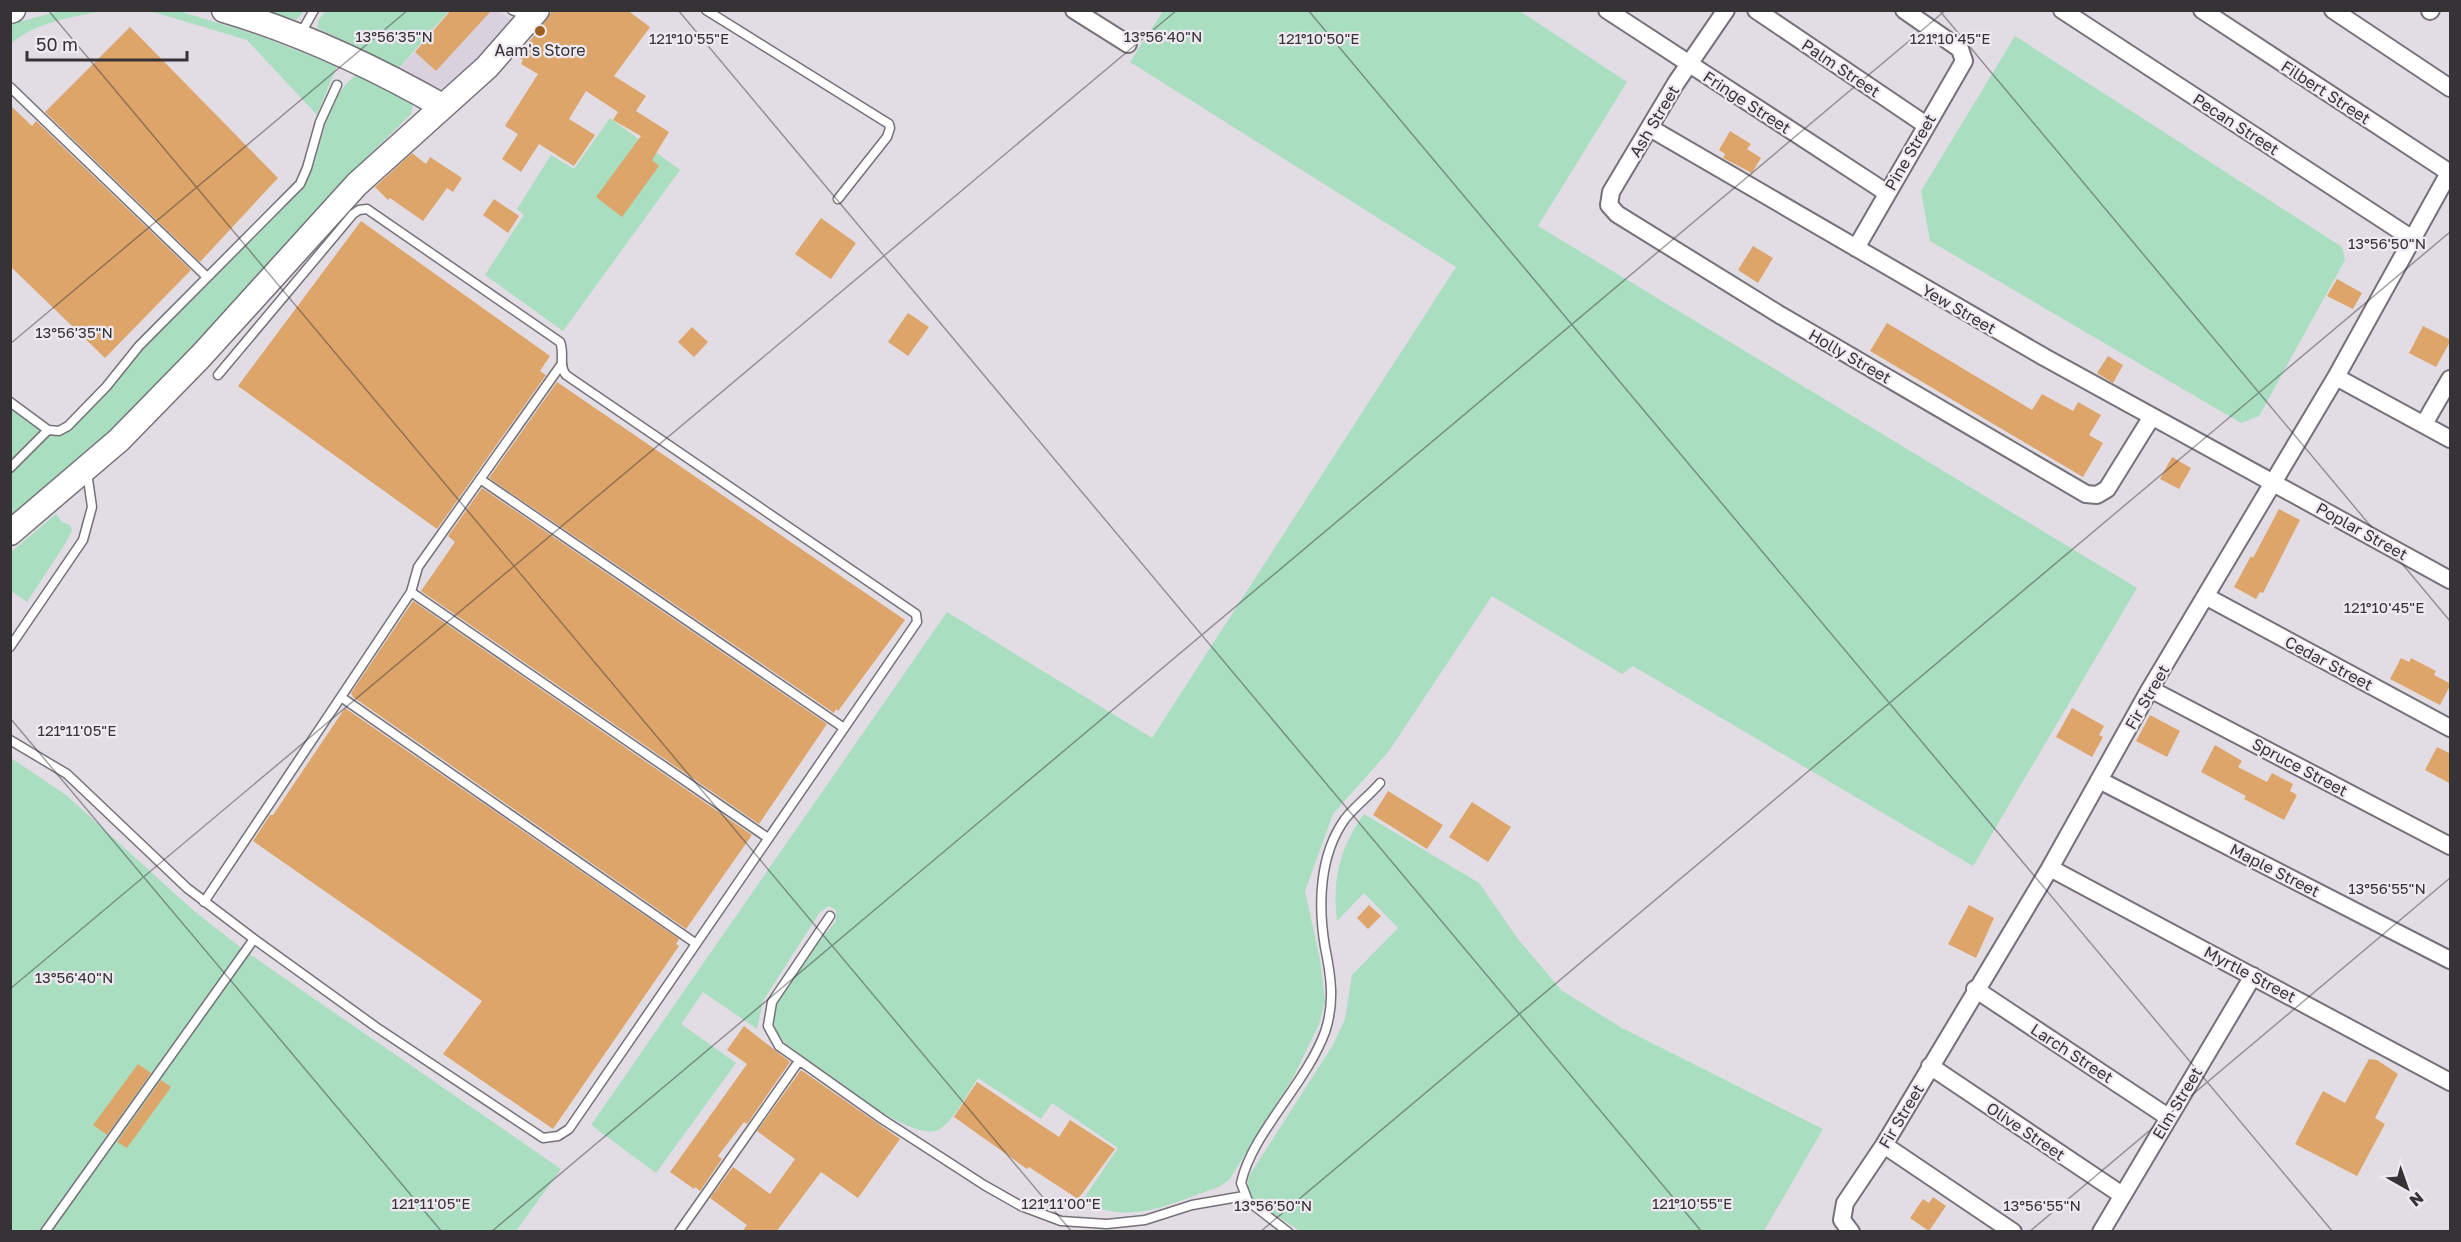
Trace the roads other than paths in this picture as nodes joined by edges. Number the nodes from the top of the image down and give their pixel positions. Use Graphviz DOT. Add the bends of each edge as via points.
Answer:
graph roads {
  1 [pos="224,10"];
  2 [pos="314,10"];
  3 [pos="706,10"];
  4 [pos="1074,10"];
  5 [pos="1607,10"];
  6 [pos="1726,10"];
  7 [pos="1756,10"];
  8 [pos="1904,10"];
  9 [pos="2062,10"];
  10 [pos="2202,10"];
  11 [pos="2333,10"];
  12 [pos="527,13"];
  13 [pos="1092,15"];
  14 [pos="300,35"];
  15 [pos="1128,44"];
  16 [pos="1690,65"];
  17 [pos="337,85"];
  18 [pos="10,87"];
  19 [pos="2451,88"];
  20 [pos="442,106"];
  21 [pos="1926,125"];
  22 [pos="1650,128"];
  23 [pos="2450,172"];
  24 [pos="1887,193"];
  25 [pos="838,199"];
  26 [pos="1610,205"];
  27 [pos="2411,238"];
  28 [pos="1856,248"];
  29 [pos="207,277"];
  30 [pos="561,365"];
  31 [pos="218,375"];
  32 [pos="2336,377"];
  33 [pos="2451,379"];
  34 [pos="10,402"];
  35 [pos="2151,418"];
  36 [pos="2424,424"];
  37 [pos="48,430"];
  38 [pos="2451,439"];
  39 [pos="10,468"];
  40 [pos="86,469"];
  41 [pos="480,479"];
  42 [pos="2273,482"];
  43 [pos="10,533"];
  44 [pos="2451,580"];
  45 [pos="411,592"];
  46 [pos="2207,597"];
  47 [pos="10,647"];
  48 [pos="2150,689"];
  49 [pos="341,696"];
  50 [pos="844,728"];
  51 [pos="2451,728"];
  52 [pos="10,740"];
  53 [pos="2099,780"];
  54 [pos="1380,783"];
  55 [pos="768,838"];
  56 [pos="2451,846"];
  57 [pos="2050,868"];
  58 [pos="204,902"];
  59 [pos="830,916"];
  60 [pos="254,939"];
  61 [pos="695,943"];
  62 [pos="2451,960"];
  63 [pos="2253,976"];
  64 [pos="1976,989"];
  65 [pos="800,1060"];
  66 [pos="1930,1066"];
  67 [pos="2451,1082"];
  68 [pos="2168,1117"];
  69 [pos="1884,1145"];
  70 [pos="2122,1195"];
  71 [pos="1244,1196"];
  72 [pos="1847,1226"];
  73 [pos="45,1232"];
  74 [pos="679,1232"];
  75 [pos="1288,1232"];
  76 [pos="2013,1232"];
  77 [pos="2100,1232"];
  1 -- 14 [label="street"];
  2 -- 14 [label="lane"];
  3 -- 25 [label="lane" via="889,124 887,137"];
  4 -- 13 [label="street"];
  5 -- 16 [label="street, Fringe Street"];
  6 -- 16 [label="street, Ash Street"];
  7 -- 21 [label="street, Palm Street"];
  8 -- 21 [label="street, Pine Street" via="1960,49 1964,57"];
  9 -- 27 [label="street, Pecan Street"];
  10 -- 23 [label="street, Filbert Street"];
  11 -- 19 [label="street"];
  12 -- 20 [label="street" via="487,67"];
  13 -- 15 [label="street"];
  14 -- 20 [label="street" via="381,72"];
  16 -- 22 [label="street, Ash Street"];
  16 -- 24 [label="street, Fringe Street"];
  17 -- 29 [label="lane" via="320,122 302,182"];
  18 -- 29 [label="lane"];
  20 -- 40 [label="street" via="357,184 171,388"];
  21 -- 24 [label="street, Pine Street"];
  22 -- 26 [label="street, Ash Street" via="1611,192"];
  22 -- 28 [label="street, Yew Street"];
  23 -- 27 [label="street, Fir Street"];
  24 -- 28 [label="street, Pine Street"];
  26 -- 35 [label="street, Holly Street" via="1617,214 1780,315 2086,494 2097,495 2107,489"];
  27 -- 32 [label="street, Fir Street"];
  28 -- 35 [label="street, Yew Street"];
  29 -- 37 [label="lane" via="139,345 72,422 62,430"];
  30 -- 31 [label="lane" via="560,342 364,208 353,214"];
  30 -- 41 [label="lane"];
  30 -- 50 [label="lane" via="566,375 916,614 917,622"];
  32 -- 36 [label="street"];
  32 -- 42 [label="street, Fir Street"];
  33 -- 36 [label="street"];
  34 -- 37 [label="lane"];
  35 -- 42 [label="street, Yew Street"];
  36 -- 38 [label="street"];
  37 -- 39 [label="lane"];
  40 -- 43 [label="street"];
  40 -- 47 [label="lane" via="92,507 83,540"];
  41 -- 45 [label="lane" via="418,567"];
  41 -- 50 [label="lane"];
  42 -- 44 [label="street, Poplar Street"];
  42 -- 46 [label="street, Fir Street"];
  45 -- 49 [label="lane"];
  45 -- 55 [label="lane"];
  46 -- 48 [label="street, Fir Street"];
  46 -- 51 [label="street, Cedar Street"];
  48 -- 53 [label="street, Fir Street"];
  48 -- 56 [label="street, Spruce Street"];
  49 -- 58 [label="lane"];
  49 -- 61 [label="lane"];
  50 -- 55 [label="lane"];
  52 -- 58 [label="lane" via="73,779"];
  53 -- 57 [label="street, Fir Street"];
  53 -- 62 [label="street, Maple Street"];
  54 -- 71 [label="lane" via="1345,819 1326,857 1323,903 1332,978 1330,1013 1313,1056 1243,1173"];
  55 -- 61 [label="lane"];
  57 -- 63 [label="street, Myrtle Street"];
  57 -- 64 [label="street, Fir Street"];
  58 -- 60 [label="lane"];
  59 -- 65 [label="lane" via="772,1002 768,1016 771,1035 779,1046"];
  60 -- 61 [label="lane" via="376,1027 543,1138 558,1136 568,1129"];
  60 -- 73 [label="lane"];
  63 -- 67 [label="street, Myrtle Street"];
  63 -- 68 [label="street, Elm Street"];
  64 -- 66 [label="street, Fir Street"];
  64 -- 68 [label="street, Larch Street"];
  65 -- 71 [label="lane" via="984,1185 1061,1221 1107,1224 1145,1220 1192,1205"];
  65 -- 74 [label="lane"];
  66 -- 69 [label="street, Fir Street"];
  66 -- 70 [label="street, Olive Street"];
  68 -- 70 [label="street, Elm Street"];
  69 -- 72 [label="street, Fir Street" via="1845,1203"];
  69 -- 76 [label="street"];
  70 -- 77 [label="street, Elm Street"];
  71 -- 75 [label="lane"];
}
